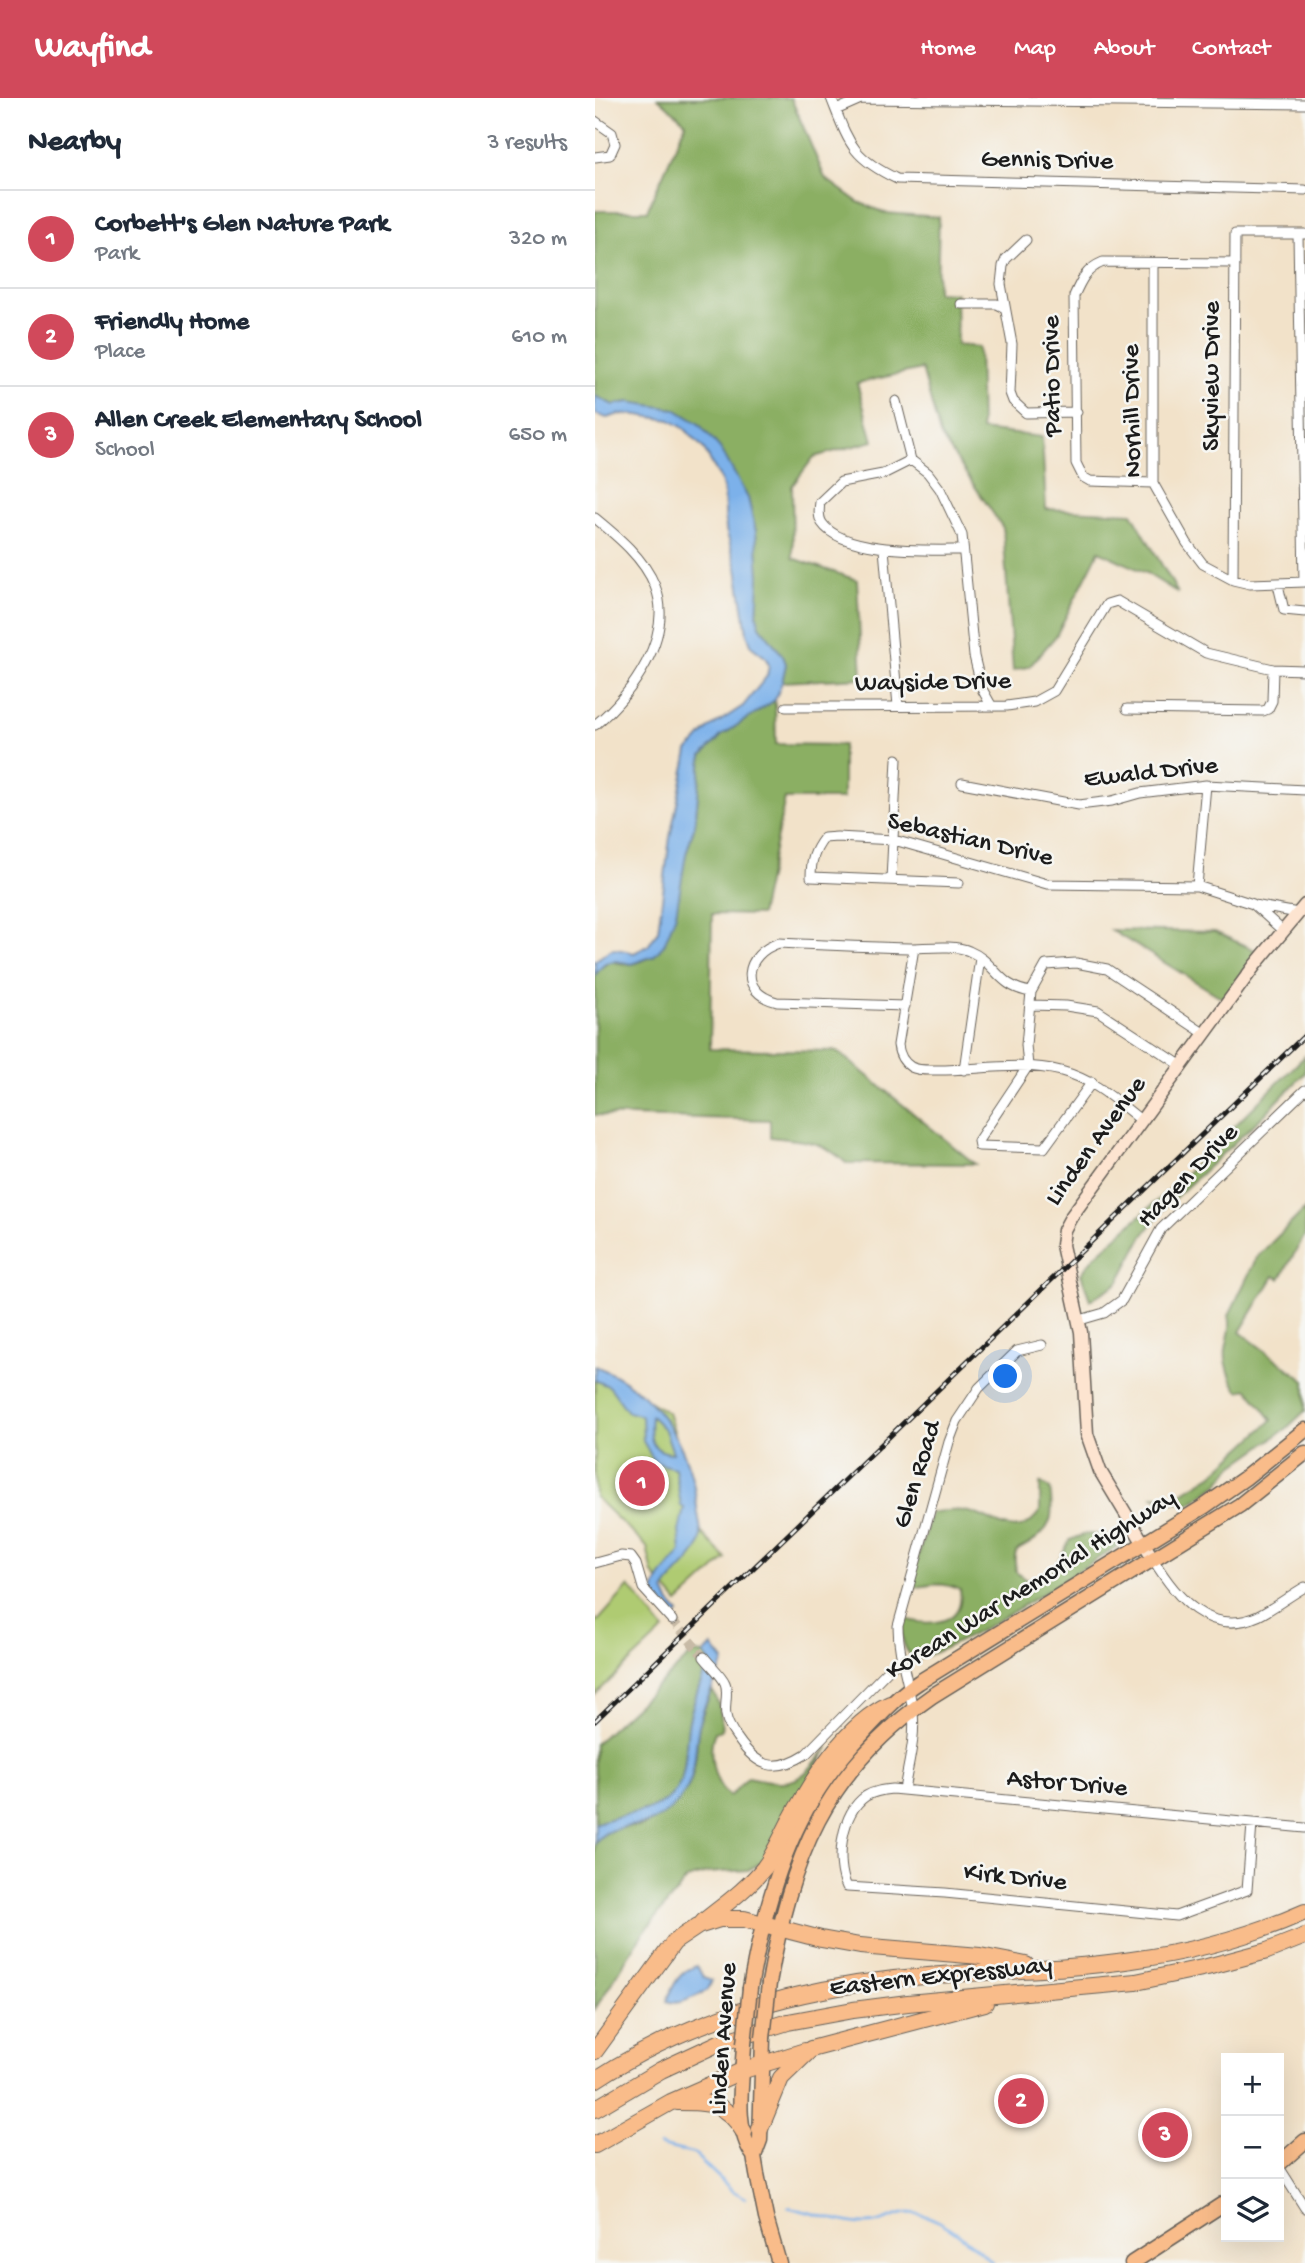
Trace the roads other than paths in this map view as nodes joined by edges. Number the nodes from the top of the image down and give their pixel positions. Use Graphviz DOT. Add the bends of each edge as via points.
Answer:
graph roads {
  1 [pos="831,98"];
  2 [pos="1305,104"];
  3 [pos="836,110"];
  4 [pos="595,121"];
  5 [pos="595,157"];
  6 [pos="1305,190"];
  7 [pos="1301,234"];
  8 [pos="1026,240"];
  9 [pos="1153,263"];
  10 [pos="1235,263"];
  11 [pos="961,303"];
  12 [pos="1005,308"];
  13 [pos="896,401"];
  14 [pos="1076,412"];
  15 [pos="911,460"];
  16 [pos="1153,483"];
  17 [pos="595,518"];
  18 [pos="884,550"];
  19 [pos="963,551"];
  20 [pos="1233,580"];
  21 [pos="1305,582"];
  22 [pos="1279,585"];
  23 [pos="1305,612"];
  24 [pos="1273,669"];
  25 [pos="1305,670"];
  26 [pos="991,705"];
  27 [pos="898,706"];
  28 [pos="786,707"];
  29 [pos="1127,709"];
  30 [pos="595,725"];
  31 [pos="897,759"];
  32 [pos="962,783"];
  33 [pos="1206,785"];
  34 [pos="1305,790"];
  35 [pos="894,840"];
  36 [pos="891,880"];
  37 [pos="959,883"];
  38 [pos="1197,886"];
  39 [pos="1252,904"];
  40 [pos="1301,909"];
  41 [pos="1283,931"];
  42 [pos="914,948"];
  43 [pos="980,958"];
  44 [pos="1031,992"];
  45 [pos="1031,1005"];
  46 [pos="905,1006"];
  47 [pos="1205,1034"];
  48 [pos="1028,1066"];
  49 [pos="1182,1066"];
  50 [pos="964,1070"];
  51 [pos="1092,1082"];
  52 [pos="1305,1090"];
  53 [pos="1142,1121"];
  54 [pos="1080,1320"];
  55 [pos="1042,1345"];
  56 [pos="1305,1430"];
  57 [pos="1305,1453"];
  58 [pos="1143,1544"];
  59 [pos="1153,1559"];
  60 [pos="595,1563"];
  61 [pos="1305,1587"];
  62 [pos="672,1620"];
  63 [pos="900,1658"];
  64 [pos="706,1659"];
  65 [pos="909,1688"];
  66 [pos="890,1704"];
  67 [pos="913,1710"];
  68 [pos="904,1790"];
  69 [pos="1252,1824"];
  70 [pos="1305,1828"];
  71 [pos="1305,1912"];
  72 [pos="771,1925"];
  73 [pos="698,1926"];
  74 [pos="1305,1936"];
  75 [pos="1041,1969"];
  76 [pos="1032,1991"];
  77 [pos="811,2049"];
  78 [pos="595,2051"];
  79 [pos="761,2064"];
  80 [pos="744,2070"];
  81 [pos="595,2080"];
  82 [pos="671,2102"];
  83 [pos="595,2109"];
  84 [pos="752,2131"];
  85 [pos="1305,2141"];
  86 [pos="595,2146"];
  87 [pos="1284,2161"];
  88 [pos="1284,2174"];
  89 [pos="1221,2206"];
  90 [pos="1305,2208"];
  91 [pos="779,2263"];
  92 [pos="1132,2263"];
  1 -- 3 [label="street, Gennis Drive"];
  2 -- 3 [label="street" via="861,99"];
  3 -- 6 [label="street, Gennis Drive" via="852,148 875,169 897,179"];
  4 -- 5 [label="street" via="612,133 615,144 610,155"];
  7 -- 10 [label="street, Skyview Drive" via="1235,234"];
  7 -- 21 [label="street"];
  8 -- 12 [label="street" via="1003,266"];
  9 -- 10 [label="street, Patio Drive"];
  9 -- 14 [label="street, Patio Drive" via="1103,262 1080,283 1074,296"];
  9 -- 16 [label="street, Norhill Drive"];
  10 -- 20 [label="street, Skyview Drive"];
  11 -- 12 [label="street"];
  12 -- 14 [label="street" via="1012,344 1013,401 1026,413"];
  13 -- 15 [label="street"];
  14 -- 16 [label="street, Patio Drive" via="1076,463 1083,477"];
  15 -- 18 [label="street" via="883,474 841,482 820,502 823,524 848,539"];
  15 -- 19 [label="street" via="940,489 962,535"];
  16 -- 20 [label="street, Norhill Drive" via="1203,564"];
  17 -- 30 [label="street" via="647,572 659,606 657,631 643,669 622,700"];
  18 -- 19 [label="street"];
  18 -- 27 [label="street"];
  19 -- 26 [label="street" via="974,656"];
  20 -- 22 [label="street, Norhill Drive"];
  21 -- 22 [label="street, Norhill Drive"];
  22 -- 23 [label="street" via="1284,610"];
  24 -- 25 [label="street, Wayside Drive"];
  24 -- 26 [label="street, Wayside Drive" via="1206,653 1117,601 1107,604 1054,691 1034,702"];
  24 -- 29 [label="street" via="1272,701 1263,711"];
  26 -- 27 [label="street, Wayside Drive"];
  27 -- 28 [label="street, Wayside Drive"];
  31 -- 35 [label="street"];
  32 -- 33 [label="street, Ewald Drive" via="1079,805"];
  33 -- 34 [label="street, Ewald Drive"];
  33 -- 38 [label="street"];
  35 -- 36 [label="street"];
  35 -- 36 [label="street, Sebastian Drive" via="824,838 811,863 811,877"];
  35 -- 38 [label="street, Sebastian Drive" via="1047,884"];
  36 -- 37 [label="street, Sebastian Drive"];
  38 -- 39 [label="street, Sebastian Drive"];
  39 -- 40 [label="street, Sebastian Drive"];
  39 -- 41 [label="street, Sebastian Drive"];
  40 -- 41 [label="street, Linden Avenue"];
  41 -- 47 [label="street, Linden Avenue"];
  42 -- 43 [label="street" via="968,950"];
  42 -- 46 [label="street"];
  42 -- 46 [label="street" via="779,943 761,952 751,971 753,989 777,1002"];
  43 -- 44 [label="street" via="1007,984"];
  43 -- 50 [label="street"];
  44 -- 45 [label="street"];
  44 -- 47 [label="street" via="1046,965 1076,963 1107,969"];
  45 -- 48 [label="street"];
  45 -- 49 [label="street" via="1098,1011"];
  46 -- 50 [label="street" via="898,1045 906,1063 918,1070"];
  47 -- 49 [label="street, Linden Avenue"];
  48 -- 50 [label="street"];
  48 -- 51 [label="street"];
  48 -- 51 [label="street" via="978,1140 979,1146 1044,1148"];
  49 -- 53 [label="street, Linden Avenue"];
  51 -- 53 [label="street"];
  52 -- 54 [label="street, Hagen Drive" via="1161,1229 1122,1300 1104,1313"];
  53 -- 54 [label="street, Linden Avenue" via="1066,1226 1064,1259"];
  54 -- 58 [label="street, Linden Avenue" via="1084,1417 1092,1452"];
  55 -- 63 [label="street, Glen Road" via="1017,1351 978,1388 957,1421 899,1614"];
  56 -- 58 [label="main road, Korean War Memorial Highway" via="1245,1478"];
  57 -- 59 [label="main road, Korean War Memorial Highway" via="1240,1505"];
  58 -- 59 [label="street, Linden Avenue"];
  58 -- 65 [label="main road, Korean War Memorial Highway"];
  59 -- 61 [label="street" via="1184,1603 1215,1619 1243,1621"];
  59 -- 67 [label="main road, Korean War Memorial Highway"];
  60 -- 62 [label="street" via="631,1557 643,1588"];
  63 -- 64 [label="street" via="806,1754 784,1766 762,1763 746,1751 727,1721 723,1680"];
  63 -- 65 [label="street, Glen Road"];
  65 -- 66 [label="main road, Korean War Memorial Highway"];
  65 -- 67 [label="street, Glen Road"];
  66 -- 72 [label="main road, Korean War Memorial Highway" via="819,1788 795,1834"];
  66 -- 73 [label="highway" via="859,1725 830,1757 765,1866"];
  67 -- 68 [label="street"];
  67 -- 72 [label="main road, Korean War Memorial Highway" via="860,1757 827,1803"];
  68 -- 69 [label="street, Astor Drive"];
  68 -- 69 [label="street, Kirk Drive" via="866,1796 851,1814 840,1860 847,1887 1176,1916 1247,1890"];
  69 -- 70 [label="street, Astor Drive"];
  71 -- 75 [label="highway, Eastern Expressway" via="1269,1928 1202,1946 1132,1961"];
  72 -- 73 [label="highway" via="732,1918"];
  72 -- 75 [label="highway" via="846,1943 980,1956"];
  72 -- 79 [label="main road, Linden Avenue, bridge"];
  72 -- 80 [label="main road, Linden Avenue, bridge" via="750,1988"];
  73 -- 78 [label="highway" via="674,1942"];
  74 -- 76 [label="highway, Eastern Expressway" via="1267,1951 1136,1982"];
  75 -- 81 [label="highway, Eastern Expressway" via="895,1979 788,1996 677,2035"];
  76 -- 77 [label="highway"];
  76 -- 83 [label="highway, Eastern Expressway" via="853,2010 753,2031 661,2070"];
  77 -- 79 [label="highway"];
  77 -- 84 [label="highway" via="781,2078"];
  79 -- 80 [label="highway"];
  79 -- 84 [label="main road, Linden Avenue"];
  80 -- 82 [label="highway"];
  80 -- 84 [label="main road, Linden Avenue" via="741,2105"];
  82 -- 84 [label="highway" via="715,2105"];
  82 -- 86 [label="highway"];
  84 -- 91 [label="main road, Linden Avenue" via="746,2145 754,2156"];
  85 -- 87 [label="main road"];
  88 -- 90 [label="street"];
  89 -- 92 [label="main road"];
}
